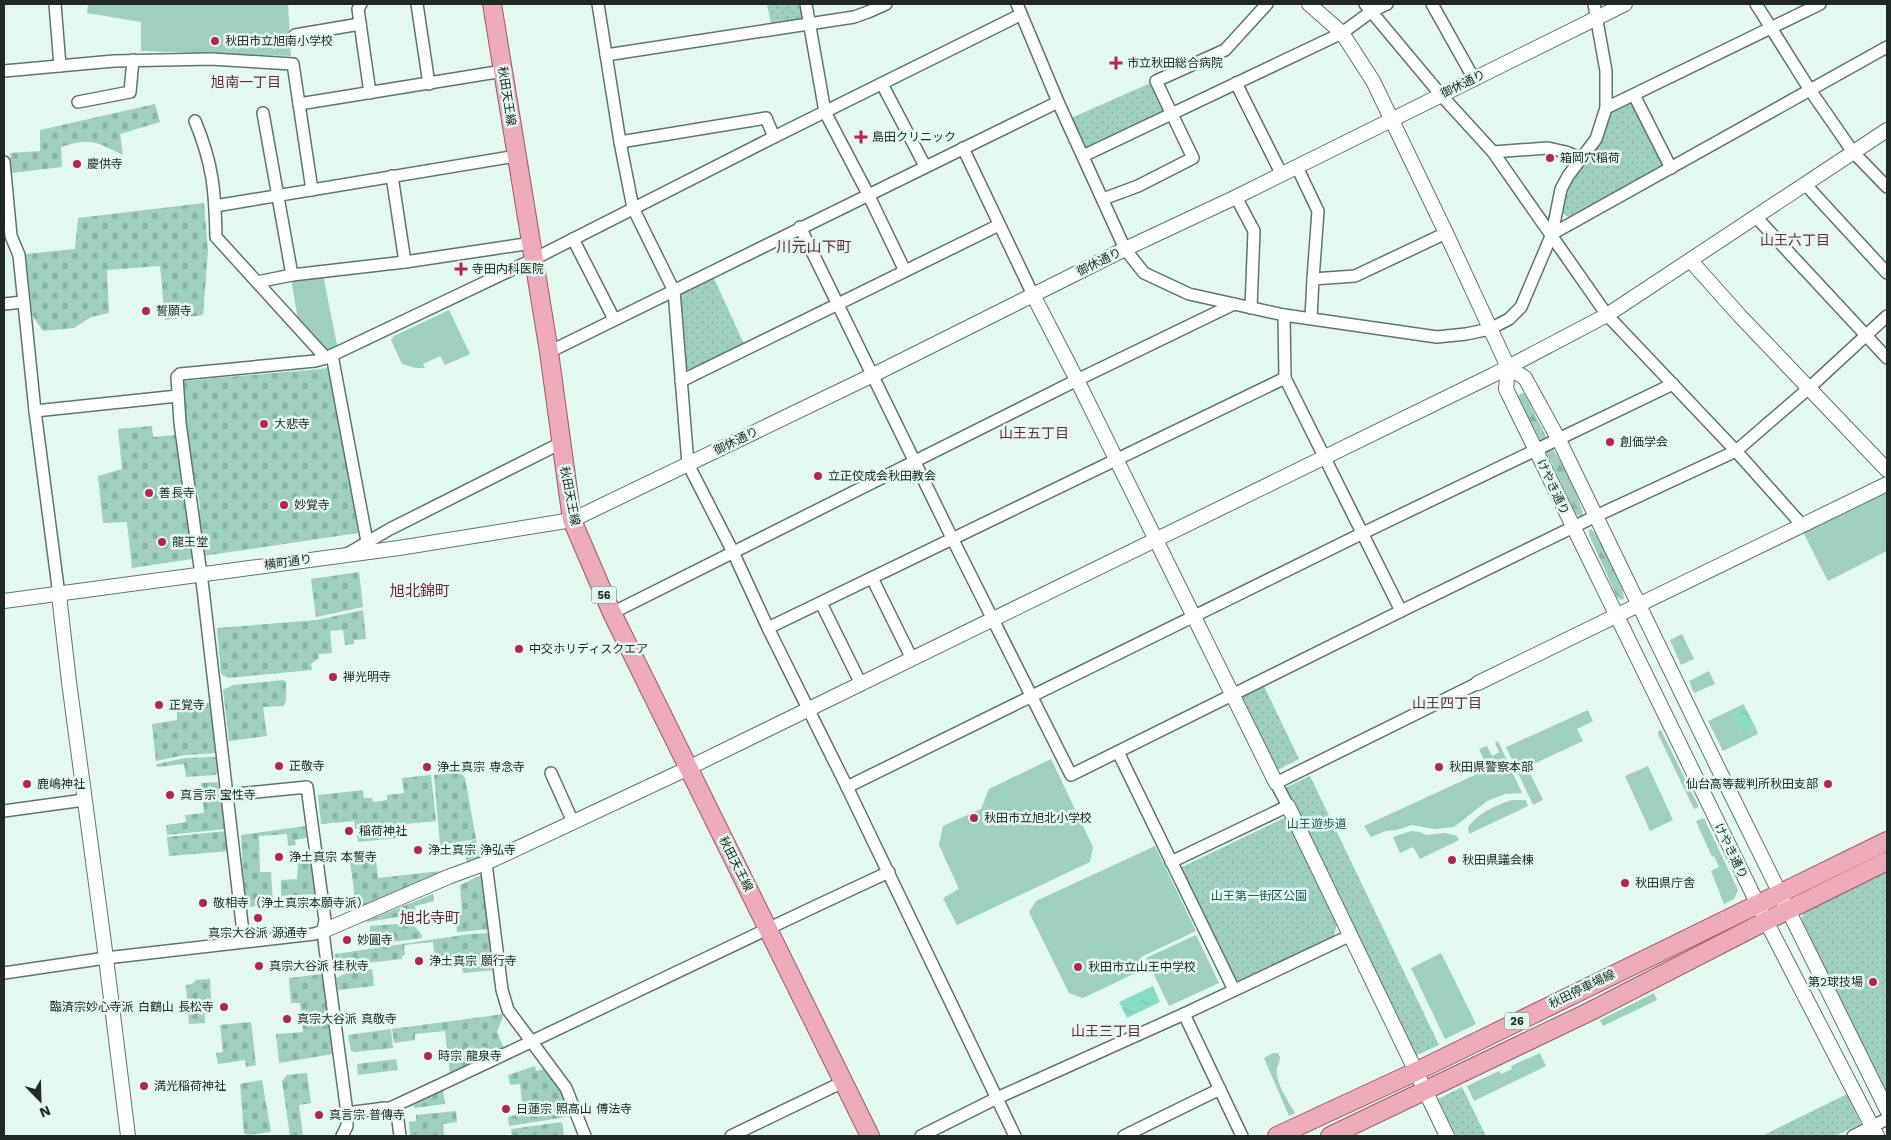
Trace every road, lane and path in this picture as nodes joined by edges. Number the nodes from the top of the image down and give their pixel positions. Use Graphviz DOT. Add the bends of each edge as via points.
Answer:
graph roads {
  1 [pos="56,4"];
  2 [pos="361,4"];
  3 [pos="417,4"];
  4 [pos="492,4"];
  5 [pos="598,4"];
  6 [pos="806,4"];
  7 [pos="886,4"];
  8 [pos="1017,4"];
  9 [pos="1267,4"];
  10 [pos="1309,4"];
  11 [pos="1387,4"];
  12 [pos="1432,4"];
  13 [pos="1625,4"];
  14 [pos="1756,4"];
  15 [pos="1820,4"];
  16 [pos="1369,7"];
  17 [pos="1595,10"];
  18 [pos="1020,15"];
  19 [pos="810,23"];
  20 [pos="360,24"];
  21 [pos="1771,27"];
  22 [pos="1342,33"];
  23 [pos="295,35"];
  24 [pos="1887,47"];
  25 [pos="606,55"];
  26 [pos="133,60"];
  27 [pos="60,66"];
  28 [pos="4,71"];
  29 [pos="502,72"];
  30 [pos="1474,79"];
  31 [pos="1236,83"];
  32 [pos="429,84"];
  33 [pos="882,84"];
  34 [pos="1810,90"];
  35 [pos="370,93"];
  36 [pos="1441,95"];
  37 [pos="1634,95"];
  38 [pos="78,102"];
  39 [pos="1058,102"];
  40 [pos="299,104"];
  41 [pos="1606,108"];
  42 [pos="825,112"];
  43 [pos="263,113"];
  44 [pos="1172,114"];
  45 [pos="1392,120"];
  46 [pos="195,121"];
  47 [pos="1887,130"];
  48 [pos="774,137"];
  49 [pos="620,142"];
  50 [pos="963,148"];
  51 [pos="1493,152"];
  52 [pos="1854,152"];
  53 [pos="516,156"];
  54 [pos="1083,156"];
  55 [pos="1582,159"];
  56 [pos="4,162"];
  57 [pos="925,166"];
  58 [pos="1297,167"];
  59 [pos="1670,168"];
  60 [pos="1282,175"];
  61 [pos="392,176"];
  62 [pos="1804,184"];
  63 [pos="1887,187"];
  64 [pos="312,190"];
  65 [pos="868,194"];
  66 [pos="279,196"];
  67 [pos="1236,197"];
  68 [pos="1103,199"];
  69 [pos="215,206"];
  70 [pos="634,208"];
  71 [pos="1755,216"];
  72 [pos="999,225"];
  73 [pos="800,227"];
  74 [pos="1446,233"];
  75 [pos="1552,234"];
  76 [pos="573,239"];
  77 [pos="1126,249"];
  78 [pos="533,251"];
  79 [pos="1690,260"];
  80 [pos="405,262"];
  81 [pos="905,272"];
  82 [pos="1887,273"];
  83 [pos="292,276"];
  84 [pos="1313,279"];
  85 [pos="257,282"];
  86 [pos="674,291"];
  87 [pos="1033,295"];
  88 [pos="23,302"];
  89 [pos="4,304"];
  90 [pos="1234,304"];
  91 [pos="837,305"];
  92 [pos="1251,308"];
  93 [pos="1284,315"];
  94 [pos="1607,315"];
  95 [pos="1887,316"];
  96 [pos="1311,318"];
  97 [pos="614,319"];
  98 [pos="1490,329"];
  99 [pos="1866,336"];
  100 [pos="549,352"];
  101 [pos="329,356"];
  102 [pos="1887,358"];
  103 [pos="1508,367"];
  104 [pos="872,375"];
  105 [pos="1285,378"];
  106 [pos="1078,380"];
  107 [pos="681,381"];
  108 [pos="1673,384"];
  109 [pos="1809,388"];
  110 [pos="178,396"];
  111 [pos="36,411"];
  112 [pos="1559,440"];
  113 [pos="561,443"];
  114 [pos="1536,450"];
  115 [pos="1736,451"];
  116 [pos="1325,457"];
  117 [pos="1116,458"];
  118 [pos="915,462"];
  119 [pos="688,464"];
  120 [pos="1887,470"];
  121 [pos="1887,484"];
  122 [pos="1596,516"];
  123 [pos="572,520"];
  124 [pos="1802,525"];
  125 [pos="1573,529"];
  126 [pos="1363,533"];
  127 [pos="952,538"];
  128 [pos="1156,540"];
  129 [pos="368,546"];
  130 [pos="732,552"];
  131 [pos="202,574"];
  132 [pos="872,578"];
  133 [pos="59,595"];
  134 [pos="4,602"];
  135 [pos="820,603"];
  136 [pos="1639,605"];
  137 [pos="1401,611"];
  138 [pos="612,613"];
  139 [pos="1615,615"];
  140 [pos="1193,617"];
  141 [pos="992,620"];
  142 [pos="768,628"];
  143 [pos="912,659"];
  144 [pos="1478,683"];
  145 [pos="861,684"];
  146 [pos="1232,694"];
  147 [pos="1030,696"];
  148 [pos="808,710"];
  149 [pos="1118,752"];
  150 [pos="688,768"];
  151 [pos="551,773"];
  152 [pos="1276,783"];
  153 [pos="847,787"];
  154 [pos="227,795"];
  155 [pos="84,800"];
  156 [pos="1288,806"];
  157 [pos="4,811"];
  158 [pos="573,822"];
  159 [pos="1887,841"];
  160 [pos="1887,861"];
  161 [pos="1171,862"];
  162 [pos="486,863"];
  163 [pos="889,872"];
  164 [pos="1781,892"];
  165 [pos="1757,904"];
  166 [pos="1788,909"];
  167 [pos="1766,921"];
  168 [pos="768,928"];
  169 [pos="323,931"];
  170 [pos="1351,935"];
  171 [pos="244,941"];
  172 [pos="106,958"];
  173 [pos="4,973"];
  174 [pos="1234,990"];
  175 [pos="1184,1014"];
  176 [pos="533,1042"];
  177 [pos="1414,1072"];
  178 [pos="843,1082"];
  179 [pos="1220,1089"];
  180 [pos="1424,1091"];
  181 [pos="997,1098"];
  182 [pos="390,1108"];
  183 [pos="1887,1110"];
  184 [pos="347,1113"];
  185 [pos="1887,1119"];
  186 [pos="1874,1132"];
  187 [pos="128,1136"];
  188 [pos="342,1136"];
  189 [pos="400,1136"];
  190 [pos="585,1136"];
  191 [pos="731,1136"];
  192 [pos="870,1136"];
  193 [pos="921,1136"];
  194 [pos="1015,1136"];
  195 [pos="1124,1136"];
  196 [pos="1242,1136"];
  197 [pos="1277,1136"];
  198 [pos="1330,1136"];
  199 [pos="1447,1136"];
  200 [pos="1853,1136"];
  1 -- 27 [label="street"];
  2 -- 20 [label="street" via="358,9"];
  3 -- 32 [label="street"];
  4 -- 29 [label="main road, 秋田天王線 / 56"];
  5 -- 25 [label="street"];
  6 -- 19 [label="street"];
  7 -- 19 [label="street" via="854,17"];
  8 -- 18 [label="street"];
  9 -- 44 [label="street" via="1225,50 1156,81"];
  10 -- 22 [label="street"];
  11 -- 16 [label="street"];
  12 -- 30 [label="street"];
  13 -- 17 [label="street, 御休通り"];
  14 -- 21 [label="street"];
  15 -- 21 [label="street"];
  16 -- 22 [label="street"];
  16 -- 36 [label="street"];
  17 -- 30 [label="street, 御休通り"];
  17 -- 41 [label="street" via="1606,71"];
  18 -- 33 [label="street"];
  18 -- 39 [label="street"];
  19 -- 25 [label="street"];
  19 -- 42 [label="street"];
  20 -- 23 [label="street"];
  20 -- 35 [label="street"];
  21 -- 34 [label="street"];
  21 -- 37 [label="street"];
  22 -- 31 [label="street"];
  22 -- 45 [label="street" via="1373,80"];
  24 -- 34 [label="street"];
  25 -- 49 [label="street"];
  26 -- 27 [label="street"];
  26 -- 38 [label="street" via="130,92"];
  26 -- 40 [label="street" via="211,59 293,64"];
  27 -- 28 [label="street"];
  29 -- 32 [label="street"];
  29 -- 53 [label="main road, 秋田天王線 / 56"];
  30 -- 36 [label="street, 御休通り"];
  31 -- 44 [label="street"];
  31 -- 60 [label="street"];
  32 -- 35 [label="street"];
  33 -- 42 [label="street"];
  33 -- 57 [label="street"];
  34 -- 52 [label="street"];
  34 -- 59 [label="street"];
  35 -- 40 [label="street"];
  36 -- 45 [label="street, 御休通り"];
  36 -- 51 [label="street"];
  37 -- 41 [label="street"];
  37 -- 59 [label="street"];
  39 -- 50 [label="street"];
  39 -- 54 [label="street"];
  40 -- 64 [label="street"];
  41 -- 55 [label="street" via="1596,139"];
  42 -- 48 [label="street"];
  42 -- 65 [label="street"];
  43 -- 66 [label="street"];
  44 -- 54 [label="street"];
  44 -- 68 [label="street" via="1193,158 1138,186"];
  45 -- 58 [label="street, 御休通り"];
  45 -- 74 [label="street"];
  46 -- 69 [label="street" via="211,166"];
  47 -- 52 [label="street"];
  48 -- 49 [label="street" via="766,118"];
  48 -- 70 [label="street"];
  49 -- 70 [label="street"];
  50 -- 57 [label="street"];
  50 -- 72 [label="street"];
  51 -- 55 [label="street" via="1548,148"];
  51 -- 75 [label="street"];
  52 -- 62 [label="street"];
  52 -- 63 [label="street"];
  53 -- 61 [label="street"];
  53 -- 78 [label="main road, 秋田天王線 / 56"];
  54 -- 68 [label="street"];
  55 -- 75 [label="street" via="1561,189"];
  56 -- 88 [label="street" via="11,236 19,255"];
  57 -- 65 [label="street"];
  58 -- 60 [label="street, 御休通り"];
  58 -- 84 [label="street" via="1318,211"];
  59 -- 75 [label="street"];
  60 -- 67 [label="street, 御休通り"];
  61 -- 64 [label="street"];
  61 -- 80 [label="street"];
  62 -- 71 [label="street"];
  62 -- 82 [label="street"];
  64 -- 66 [label="street"];
  65 -- 73 [label="street"];
  65 -- 81 [label="street"];
  66 -- 69 [label="street"];
  66 -- 83 [label="street"];
  67 -- 77 [label="street, 御休通り"];
  67 -- 92 [label="street" via="1254,231"];
  68 -- 77 [label="street"];
  69 -- 85 [label="street" via="216,237"];
  70 -- 76 [label="street"];
  70 -- 86 [label="street"];
  71 -- 79 [label="street"];
  71 -- 99 [label="street"];
  72 -- 81 [label="street"];
  72 -- 87 [label="street"];
  73 -- 86 [label="street"];
  73 -- 91 [label="street"];
  74 -- 84 [label="street" via="1355,276"];
  74 -- 98 [label="street"];
  75 -- 94 [label="street"];
  75 -- 98 [label="street" via="1521,306 1509,320"];
  76 -- 78 [label="street"];
  76 -- 97 [label="street"];
  77 -- 87 [label="street, 御休通り"];
  77 -- 90 [label="street" via="1144,273 1189,294"];
  78 -- 80 [label="street"];
  78 -- 100 [label="main road, 秋田天王線 / 56"];
  78 -- 101 [label="street"];
  79 -- 94 [label="street"];
  79 -- 109 [label="street"];
  80 -- 83 [label="street"];
  81 -- 91 [label="street"];
  83 -- 85 [label="street"];
  84 -- 96 [label="street"];
  85 -- 101 [label="street"];
  86 -- 97 [label="street"];
  86 -- 107 [label="street"];
  87 -- 104 [label="street, 御休通り"];
  87 -- 106 [label="street"];
  88 -- 89 [label="street"];
  88 -- 111 [label="street"];
  90 -- 92 [label="street"];
  90 -- 106 [label="street"];
  91 -- 104 [label="street"];
  91 -- 107 [label="street"];
  92 -- 93 [label="street"];
  93 -- 96 [label="street"];
  93 -- 105 [label="street"];
  94 -- 103 [label="street"];
  94 -- 108 [label="street"];
  95 -- 99 [label="street"];
  96 -- 98 [label="street" via="1437,337"];
  97 -- 100 [label="street"];
  98 -- 103 [label="street"];
  99 -- 102 [label="street"];
  99 -- 109 [label="street"];
  100 -- 113 [label="main road, 秋田天王線 / 56"];
  101 -- 110 [label="street" via="315,361 180,374 177,377"];
  101 -- 129 [label="street"];
  103 -- 112 [label="street, けやき通り" via="1526,378"];
  103 -- 114 [label="street, けやき通り" via="1506,389"];
  103 -- 116 [label="street"];
  104 -- 118 [label="street"];
  104 -- 119 [label="street, 御休通り"];
  105 -- 116 [label="street"];
  105 -- 117 [label="street"];
  106 -- 117 [label="street"];
  106 -- 118 [label="street"];
  107 -- 119 [label="street"];
  108 -- 112 [label="street"];
  108 -- 115 [label="street"];
  109 -- 115 [label="street"];
  109 -- 120 [label="street"];
  110 -- 111 [label="street"];
  110 -- 131 [label="street"];
  111 -- 133 [label="street"];
  112 -- 114 [label="street"];
  112 -- 122 [label="street, けやき通り"];
  113 -- 123 [label="main road, 秋田天王線 / 56"];
  113 -- 129 [label="street"];
  114 -- 125 [label="street, けやき通り"];
  114 -- 126 [label="street"];
  115 -- 122 [label="street"];
  115 -- 124 [label="street"];
  116 -- 126 [label="street"];
  116 -- 128 [label="street"];
  117 -- 127 [label="street"];
  117 -- 128 [label="street"];
  118 -- 127 [label="street"];
  118 -- 130 [label="street"];
  119 -- 123 [label="street, 御休通り"];
  119 -- 130 [label="street"];
  121 -- 124 [label="street"];
  122 -- 125 [label="street"];
  122 -- 136 [label="street, けやき通り"];
  123 -- 129 [label="street, 横町通り"];
  123 -- 138 [label="main road, 秋田天王線 / 56"];
  124 -- 136 [label="street"];
  125 -- 137 [label="street"];
  125 -- 139 [label="street, けやき通り"];
  126 -- 137 [label="street"];
  126 -- 140 [label="street"];
  127 -- 132 [label="street"];
  127 -- 141 [label="street"];
  128 -- 140 [label="street"];
  128 -- 141 [label="street"];
  129 -- 131 [label="street, 横町通り" via="346,554"];
  130 -- 138 [label="street"];
  130 -- 142 [label="street"];
  131 -- 133 [label="street, 横町通り"];
  131 -- 154 [label="street"];
  132 -- 135 [label="street"];
  132 -- 143 [label="street"];
  133 -- 134 [label="street, 横町通り"];
  133 -- 155 [label="street"];
  135 -- 142 [label="street"];
  135 -- 145 [label="street"];
  136 -- 139 [label="street"];
  136 -- 164 [label="street, けやき通り"];
  137 -- 146 [label="street"];
  138 -- 150 [label="main road, 秋田天王線 / 56"];
  139 -- 144 [label="street"];
  139 -- 165 [label="street, けやき通り"];
  140 -- 146 [label="street"];
  140 -- 147 [label="street"];
  141 -- 143 [label="street"];
  141 -- 147 [label="street"];
  142 -- 148 [label="street"];
  143 -- 145 [label="street"];
  144 -- 152 [label="street"];
  145 -- 148 [label="street"];
  146 -- 149 [label="street"];
  146 -- 152 [label="street"];
  147 -- 149 [label="street" via="1070,775"];
  147 -- 153 [label="street"];
  148 -- 150 [label="street"];
  148 -- 153 [label="street"];
  149 -- 161 [label="street"];
  150 -- 158 [label="street"];
  150 -- 168 [label="main road, 秋田天王線 / 56"];
  151 -- 158 [label="street"];
  152 -- 156 [label="street"];
  153 -- 163 [label="street"];
  154 -- 169 [label="street" via="307,787 325,920"];
  154 -- 171 [label="street"];
  155 -- 157 [label="street"];
  155 -- 172 [label="street"];
  156 -- 161 [label="street"];
  156 -- 170 [label="street"];
  158 -- 162 [label="street"];
  159 -- 164 [label="main road, 秋田停車場線 / 26"];
  160 -- 166 [label="main road, 秋田停車場線 / 26"];
  161 -- 174 [label="street"];
  162 -- 169 [label="street"];
  162 -- 176 [label="street" via="502,990 508,1010"];
  163 -- 168 [label="street"];
  163 -- 181 [label="street"];
  164 -- 165 [label="main road, 秋田停車場線 / 26"];
  164 -- 166 [label="street, けやき通り"];
  165 -- 167 [label="street, けやき通り"];
  165 -- 177 [label="main road, 秋田停車場線 / 26"];
  166 -- 167 [label="main road, 秋田停車場線 / 26"];
  166 -- 183 [label="street"];
  167 -- 180 [label="main road, 秋田停車場線 / 26" via="1591,1011"];
  167 -- 186 [label="street, けやき通り"];
  168 -- 176 [label="street"];
  168 -- 178 [label="main road, 秋田天王線 / 56"];
  169 -- 171 [label="street"];
  169 -- 184 [label="street"];
  170 -- 174 [label="street"];
  170 -- 177 [label="street"];
  171 -- 172 [label="street"];
  172 -- 173 [label="street"];
  172 -- 187 [label="street"];
  174 -- 175 [label="street"];
  175 -- 179 [label="street"];
  175 -- 181 [label="street"];
  176 -- 182 [label="street"];
  176 -- 190 [label="street" via="566,1088"];
  177 -- 180 [label="street"];
  177 -- 197 [label="main road, 秋田停車場線 / 26"];
  178 -- 191 [label="street"];
  178 -- 192 [label="main road, 秋田天王線 / 56"];
  179 -- 195 [label="street"];
  179 -- 196 [label="street"];
  180 -- 198 [label="main road, 秋田停車場線 / 26"];
  180 -- 199 [label="street"];
  181 -- 193 [label="street"];
  181 -- 194 [label="street"];
  182 -- 184 [label="street"];
  182 -- 189 [label="street" via="397,1113"];
  184 -- 188 [label="street" via="347,1126"];
  185 -- 186 [label="street"];
  186 -- 200 [label="street"];
}
